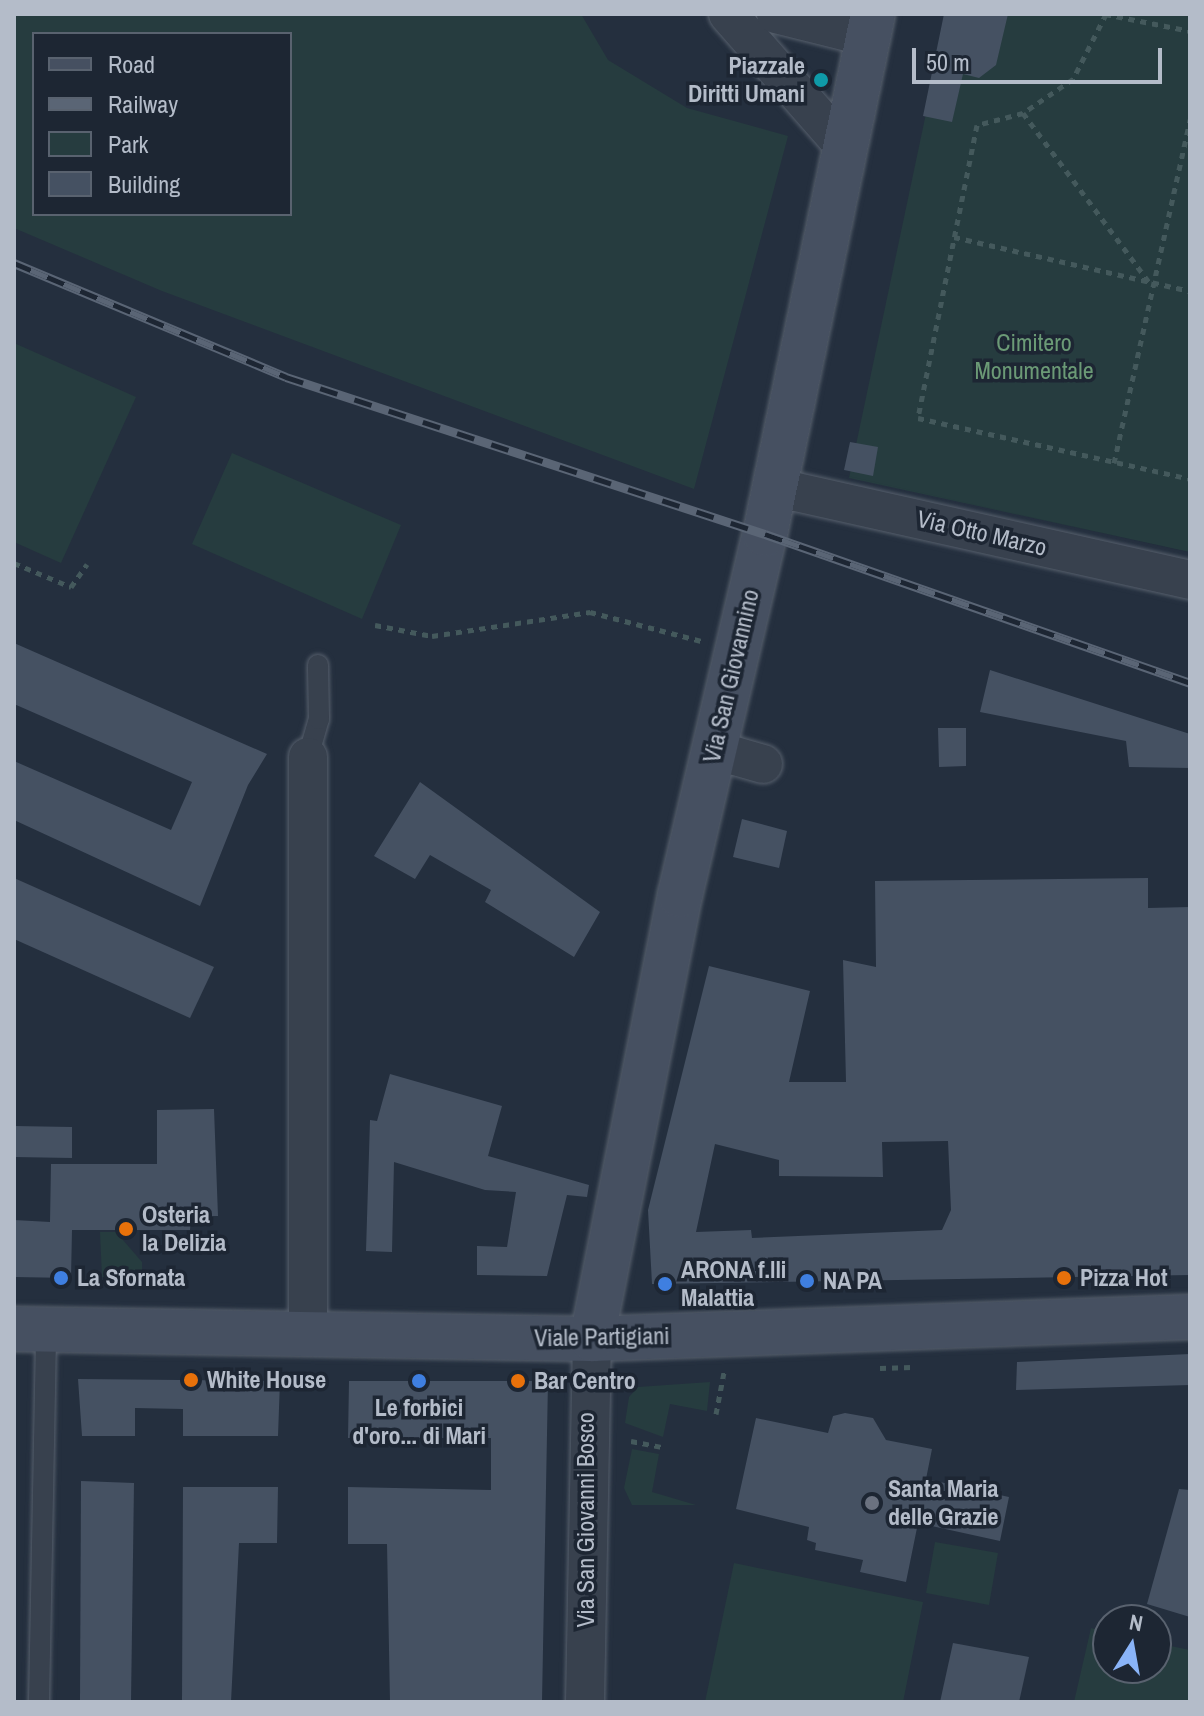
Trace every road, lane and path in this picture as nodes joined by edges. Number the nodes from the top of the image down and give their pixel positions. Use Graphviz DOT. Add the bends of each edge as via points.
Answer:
graph roads {
  1 [pos="728,14"];
  2 [pos="776,14"];
  3 [pos="1105,14"];
  4 [pos="870,25"];
  5 [pos="1190,31"];
  6 [pos="1023,113"];
  7 [pos="1190,119"];
  8 [pos="845,147"];
  9 [pos="954,237"];
  10 [pos="1150,283"];
  11 [pos="1190,291"];
  12 [pos="1114,463"];
  13 [pos="1190,479"];
  14 [pos="774,487"];
  15 [pos="14,563"];
  16 [pos="87,564"];
  17 [pos="1190,580"];
  18 [pos="375,625"];
  19 [pos="737,649"];
  20 [pos="318,665"];
  21 [pos="714,750"];
  22 [pos="308,757"];
  23 [pos="763,764"];
  24 [pos="1190,1317"];
  25 [pos="30,1329"];
  26 [pos="308,1332"];
  27 [pos="592,1339"];
  28 [pos="724,1369"];
  29 [pos="716,1414"];
  30 [pos="631,1441"];
  31 [pos="662,1447"];
  32 [pos="39,1702"];
  33 [pos="585,1702"];
  1 -- 8 [label="street"];
  2 -- 4 [label="street"];
  3 -- 5 [label="path"];
  3 -- 6 [label="path" via="1073,79"];
  4 -- 8 [label="street, Via San Giovannino"];
  6 -- 9 [label="path" via="977,125"];
  6 -- 10 [label="path"];
  7 -- 10 [label="path"];
  8 -- 14 [label="street, Via San Giovannino"];
  9 -- 10 [label="path"];
  9 -- 12 [label="path" via="918,418"];
  10 -- 11 [label="path"];
  10 -- 12 [label="path"];
  12 -- 13 [label="path"];
  14 -- 17 [label="street, Via Otto Marzo"];
  14 -- 19 [label="street, Via San Giovannino"];
  15 -- 16 [label="path" via="71,587"];
  18 -- 19 [label="path" via="432,636 590,612"];
  19 -- 21 [label="street, Via San Giovannino"];
  20 -- 22 [label="lane" via="319,719"];
  21 -- 23 [label="street"];
  21 -- 27 [label="street, Via San Giovannino"];
  22 -- 26 [label="street"];
  24 -- 27 [label="street, Viale Partigiani"];
  25 -- 26 [label="street, Viale Partigiani"];
  25 -- 32 [label="lane"];
  26 -- 27 [label="street, Viale Partigiani"];
  27 -- 33 [label="street, Via San Giovanni Bosco"];
  28 -- 29 [label="path"];
  30 -- 31 [label="path"];
}
